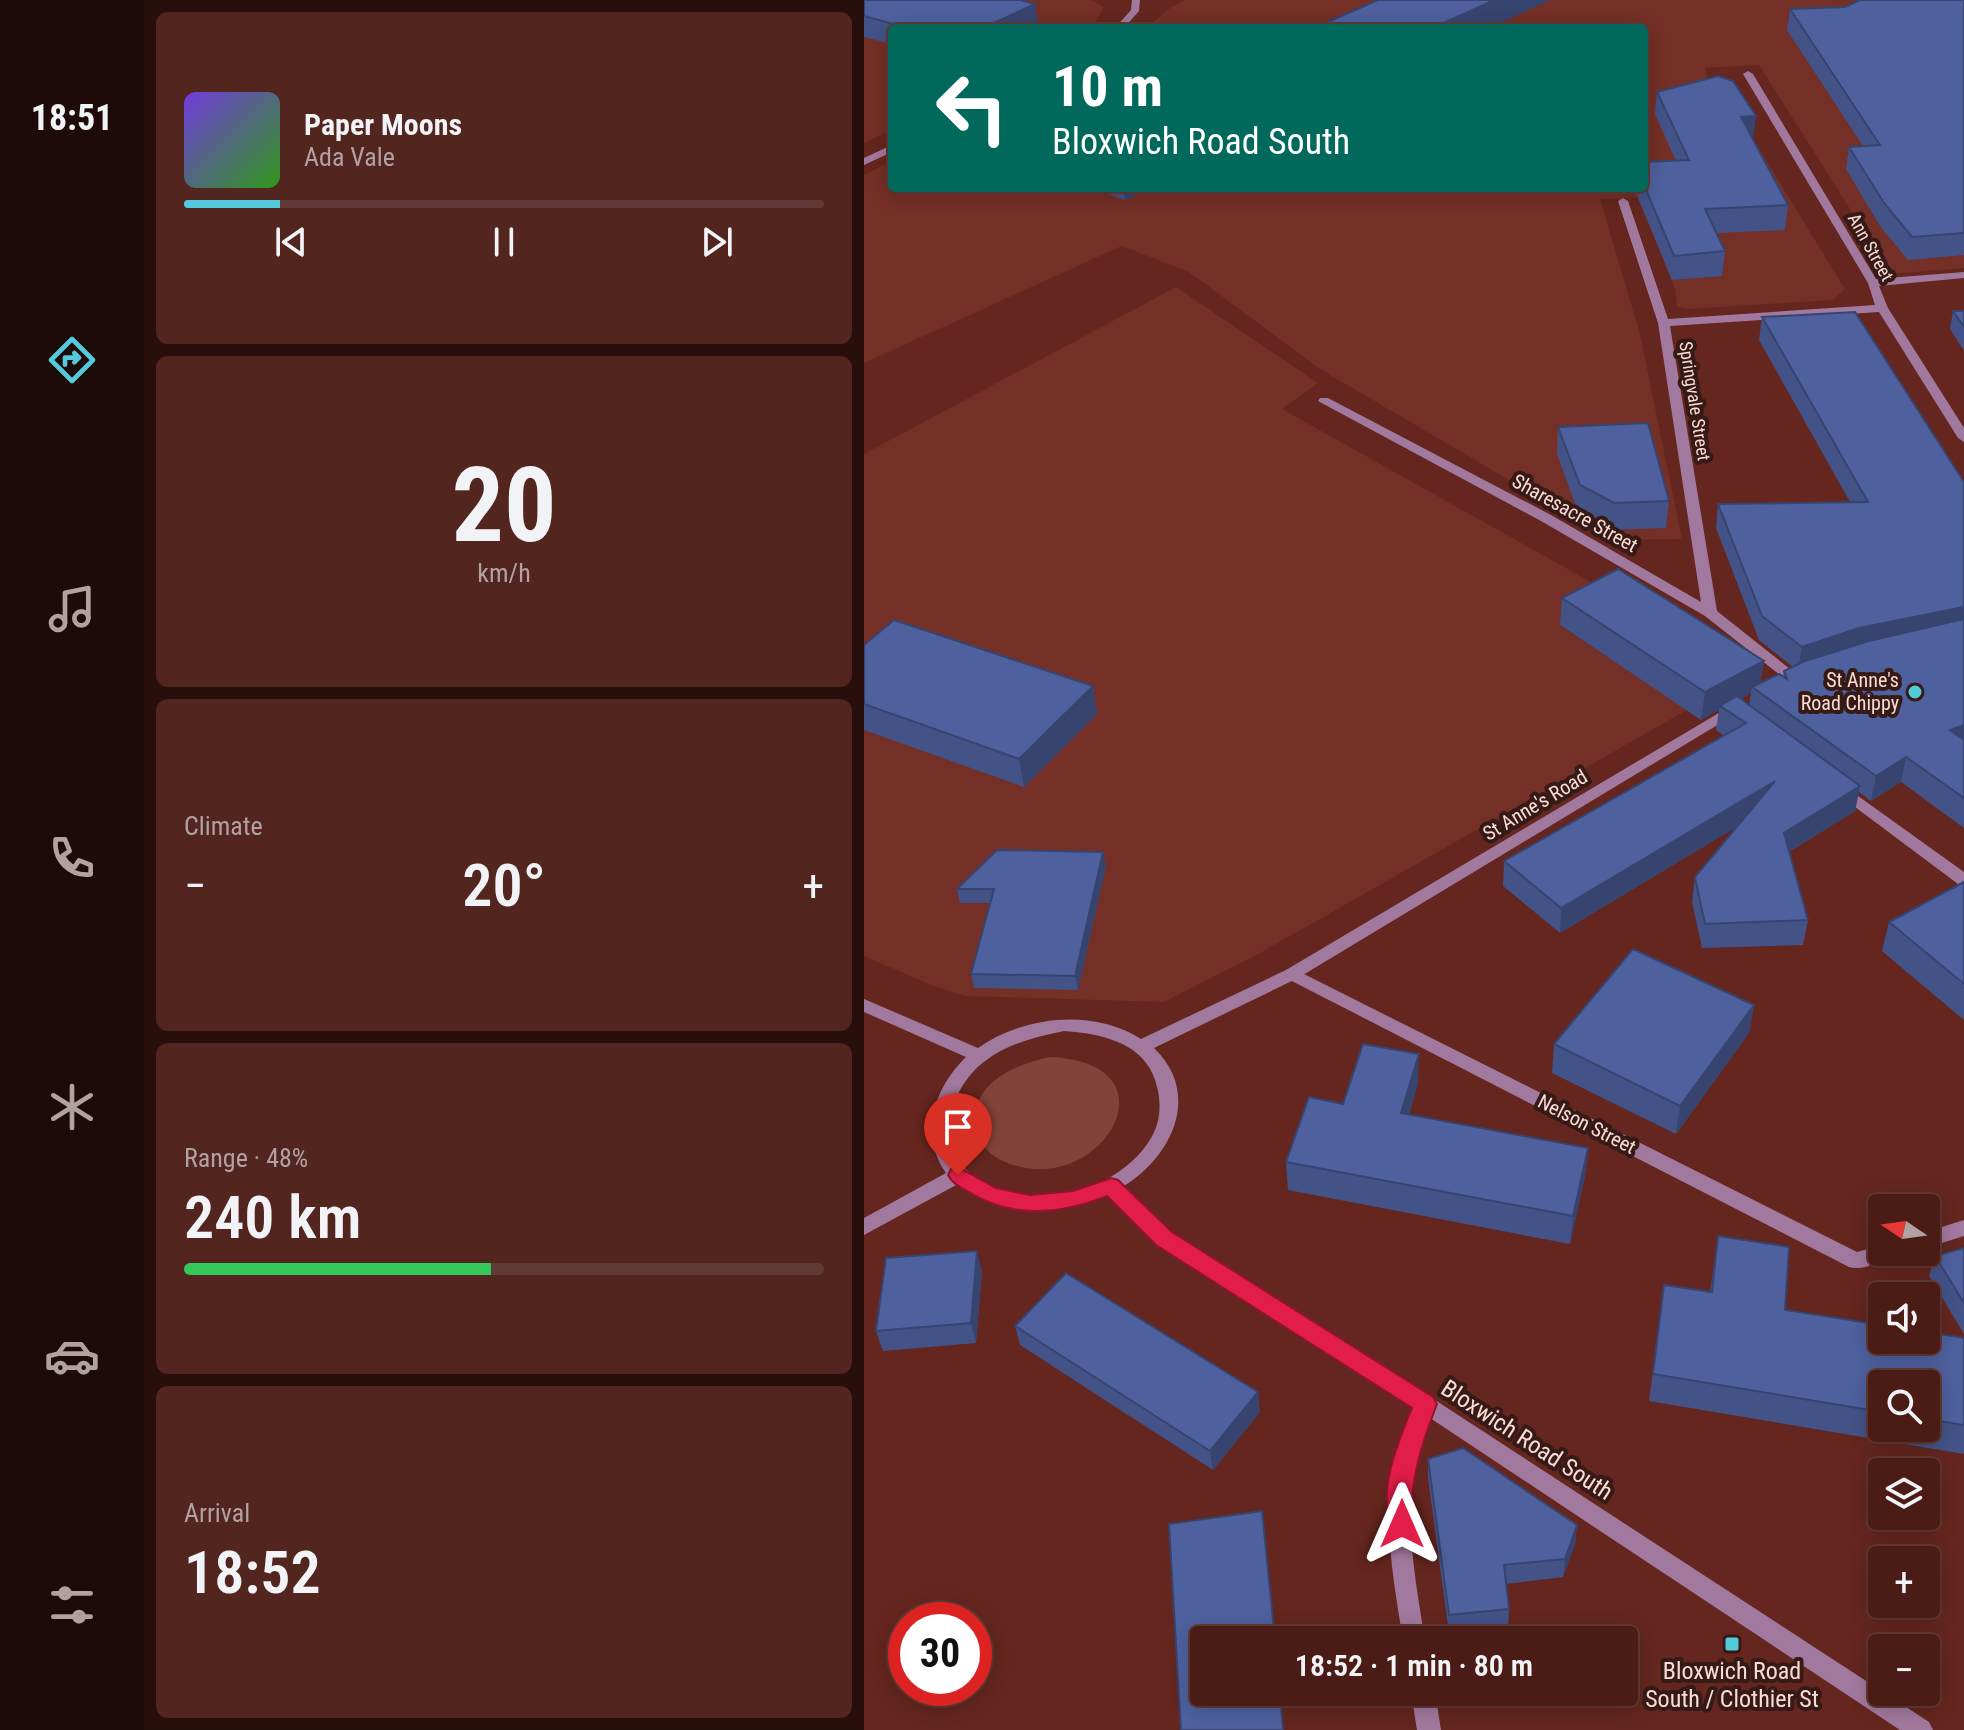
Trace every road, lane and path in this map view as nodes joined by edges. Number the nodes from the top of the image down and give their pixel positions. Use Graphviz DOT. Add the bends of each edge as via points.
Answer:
graph roads {
  1 [pos="1136,0"];
  2 [pos="1123,24"];
  3 [pos="1748,74"];
  4 [pos="888,150"];
  5 [pos="864,162"];
  6 [pos="1623,201"];
  7 [pos="1964,275"];
  8 [pos="1873,283"];
  9 [pos="1882,308"];
  10 [pos="1664,323"];
  11 [pos="1324,401"];
  12 [pos="1964,438"];
  13 [pos="1710,613"];
  14 [pos="1795,681"];
  15 [pos="1742,711"];
  16 [pos="1830,781"];
  17 [pos="1964,880"];
  18 [pos="1292,974"];
  19 [pos="864,1005"];
  20 [pos="1142,1046"];
  21 [pos="977,1055"];
  22 [pos="958,1175"];
  23 [pos="1111,1186"];
  24 [pos="864,1227"];
  25 [pos="1964,1228"];
  26 [pos="1940,1236"];
  27 [pos="1868,1257"];
  28 [pos="1425,1404"];
  29 [pos="1412,1626"];
  30 [pos="1425,1706"];
  31 [pos="1429,1730"];
  32 [pos="1921,1730"];
  1 -- 2 [label="street" via="1135,11"];
  3 -- 8 [label="street, Ann Street"];
  4 -- 5 [label="street"];
  6 -- 10 [label="street, Springvale Street"];
  7 -- 8 [label="street"];
  8 -- 9 [label="street, Ann Street"];
  9 -- 10 [label="street"];
  9 -- 12 [label="street, Ann Street"];
  10 -- 13 [label="street, Springvale Street"];
  11 -- 13 [label="street, Sharesacre Street" via="1546,518"];
  13 -- 14 [label="street, Sharesacre Street"];
  15 -- 18 [label="street, St Anne's Road"];
  16 -- 17 [label="street"];
  18 -- 20 [label="street, St Anne's Road"];
  18 -- 27 [label="street, Nelson Street" via="1856,1261"];
  19 -- 21 [label="street"];
  20 -- 21 [label="street" via="1086,1025 1064,1025 1026,1031"];
  20 -- 23 [label="street" via="1162,1068 1171,1110 1161,1140 1144,1163"];
  21 -- 22 [label="street" via="952,1082 937,1126 946,1158"];
  22 -- 23 [label="street" via="990,1195 1030,1204 1074,1200"];
  22 -- 24 [label="street"];
  23 -- 28 [label="street, Bloxwich Road South" via="1164,1238"];
  25 -- 26 [label="street"];
  28 -- 29 [label="street" via="1406,1451 1400,1494"];
  28 -- 32 [label="street, Bloxwich Road South"];
  30 -- 31 [label="street"];
}
